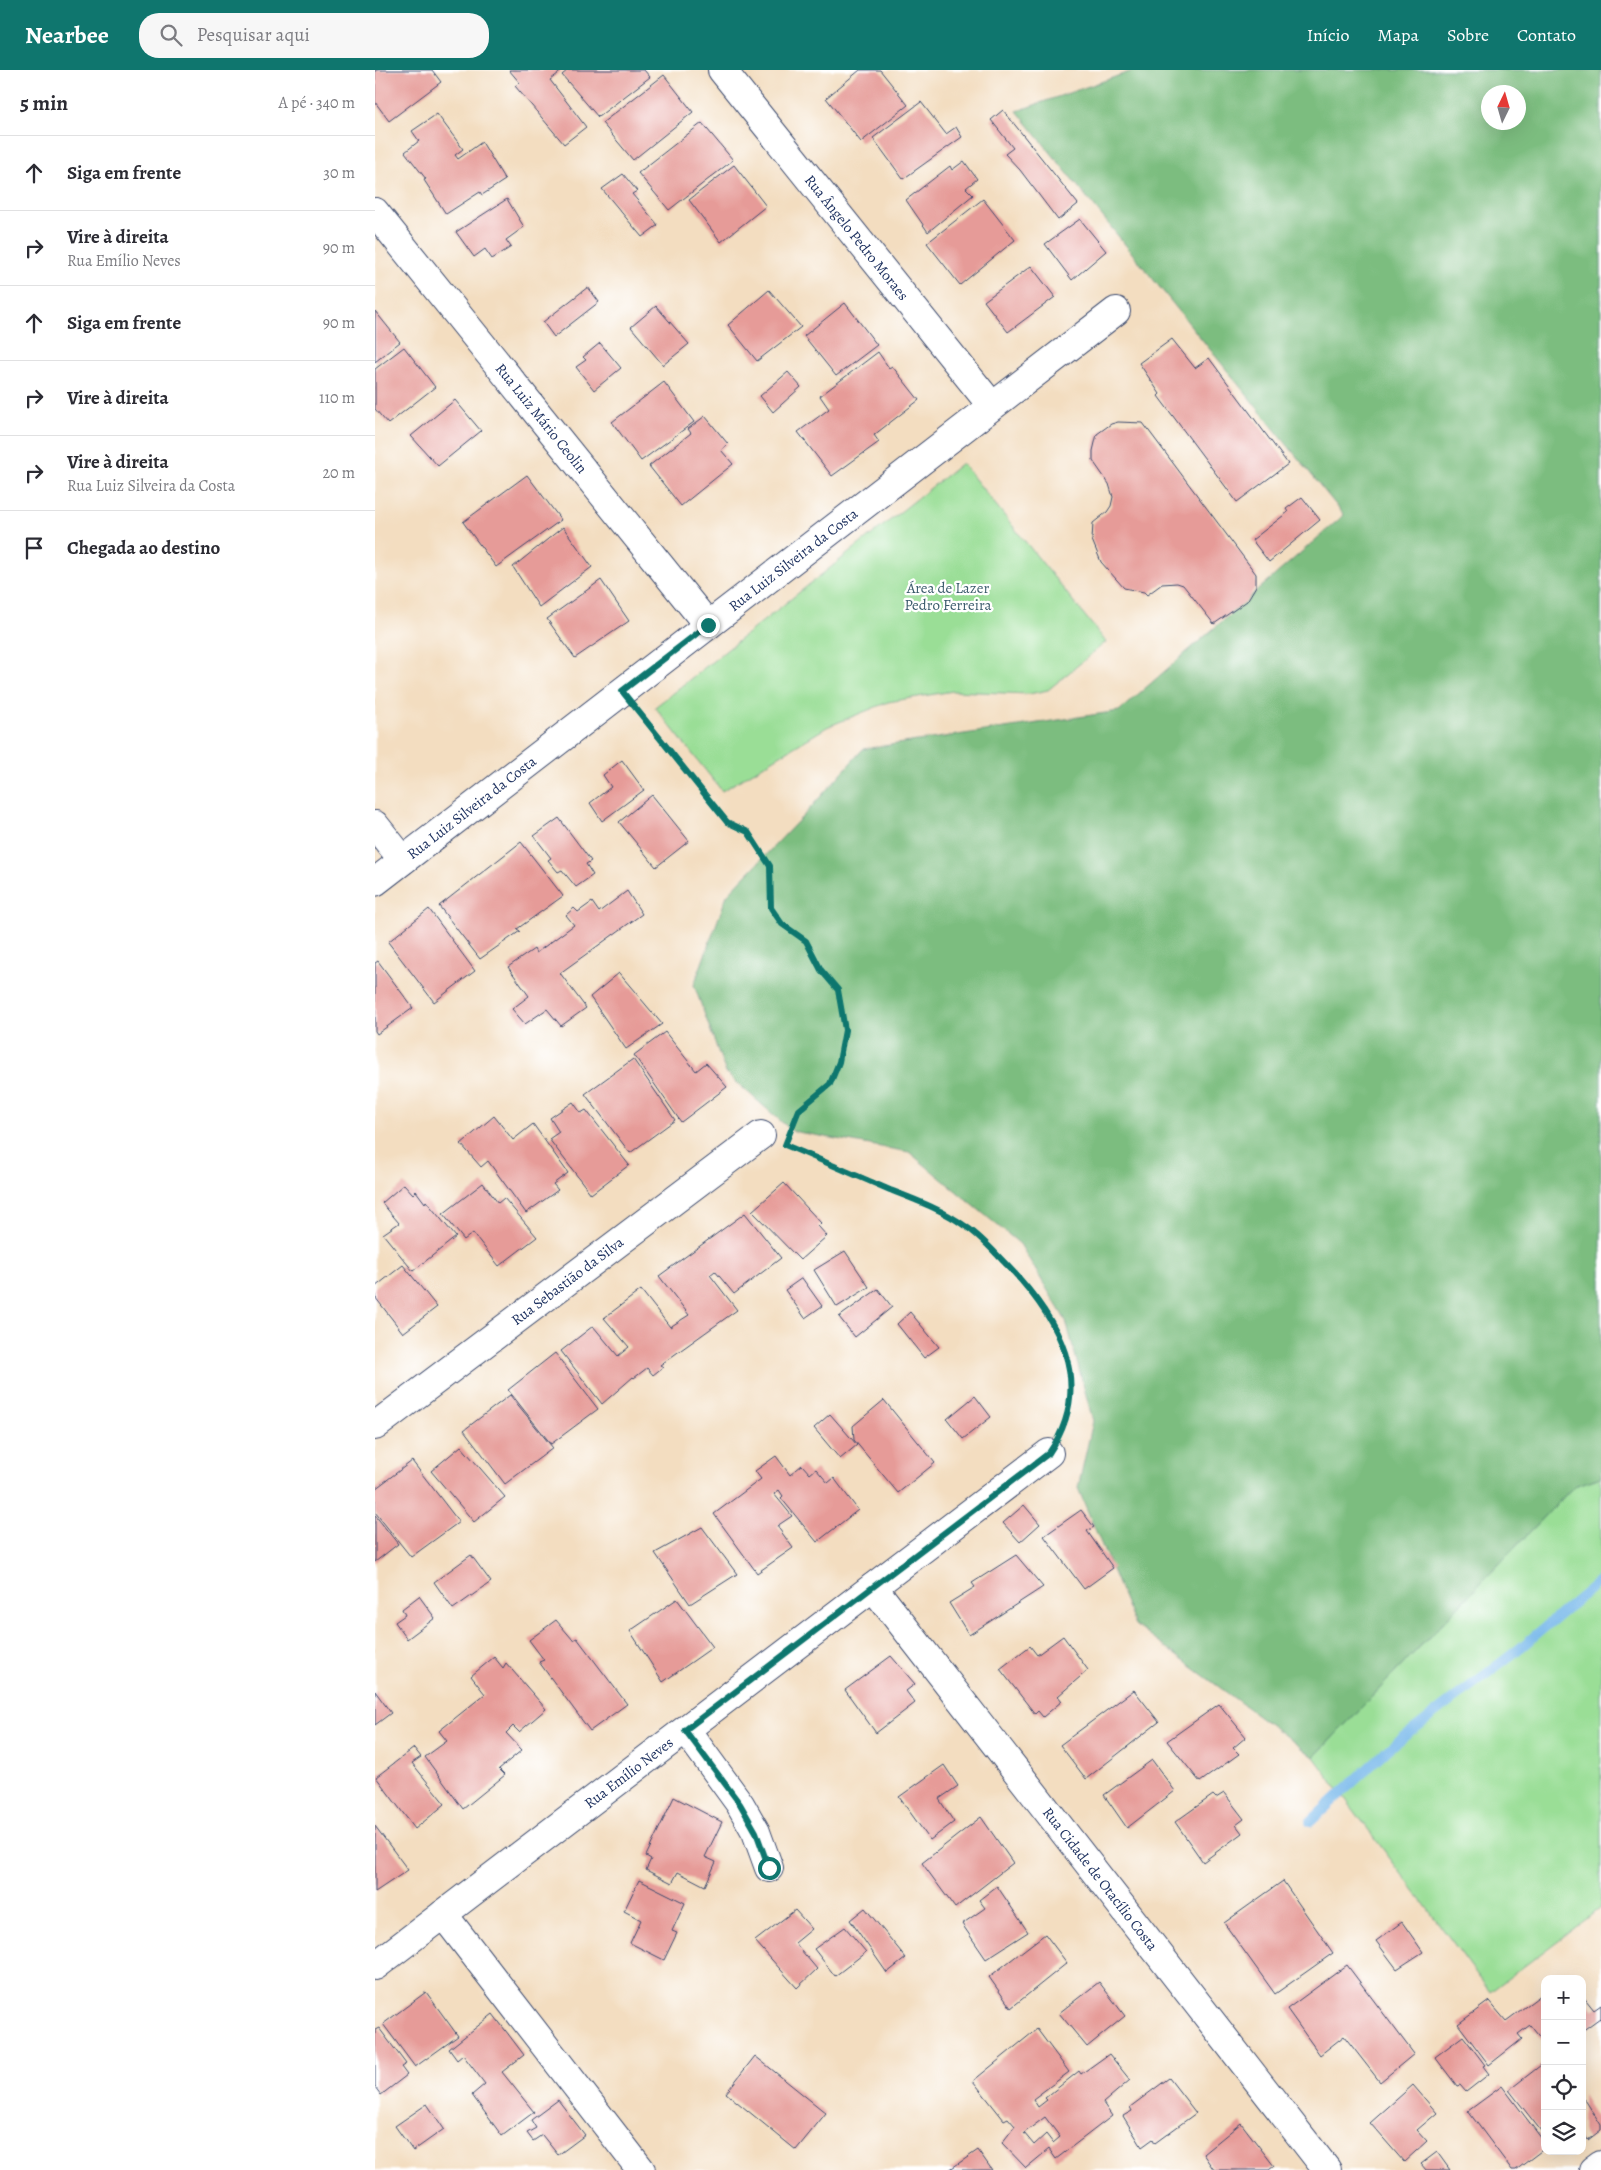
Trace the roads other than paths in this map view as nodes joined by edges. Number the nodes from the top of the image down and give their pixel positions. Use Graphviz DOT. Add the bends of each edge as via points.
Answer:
graph roads {
  1 [pos="722,70"];
  2 [pos="375,212"];
  3 [pos="1116,310"];
  4 [pos="992,406"];
  5 [pos="708,625"];
  6 [pos="375,825"];
  7 [pos="403,860"];
  8 [pos="375,882"];
  9 [pos="773,1140"];
  10 [pos="375,1426"];
  11 [pos="1049,1453"];
  12 [pos="873,1587"];
  13 [pos="685,1730"];
  14 [pos="769,1868"];
  15 [pos="443,1914"];
  16 [pos="375,1966"];
  17 [pos="1601,2164"];
  18 [pos="641,2170"];
  19 [pos="1327,2170"];
  20 [pos="1593,2170"];
  1 -- 4 [label="street, Rua Ângelo Pedro Moraes"];
  2 -- 5 [label="street, Rua Luiz Mário Ceolin"];
  3 -- 4 [label="street, Rua Luiz Silveira da Costa"];
  4 -- 5 [label="street, Rua Luiz Silveira da Costa"];
  5 -- 7 [label="street, Rua Luiz Silveira da Costa"];
  6 -- 7 [label="street"];
  7 -- 8 [label="street, Rua Luiz Silveira da Costa"];
  9 -- 10 [label="street, Rua Sebastião da Silva"];
  11 -- 12 [label="street, Rua Emílio Neves"];
  12 -- 13 [label="street, Rua Emílio Neves"];
  12 -- 19 [label="street, Rua Cidade de Otacílio Costa"];
  13 -- 14 [label="street" via="740,1804 756,1832"];
  13 -- 15 [label="street, Rua Emílio Neves"];
  15 -- 16 [label="street, Rua Emílio Neves"];
  15 -- 18 [label="street"];
  17 -- 20 [label="street"];
}
